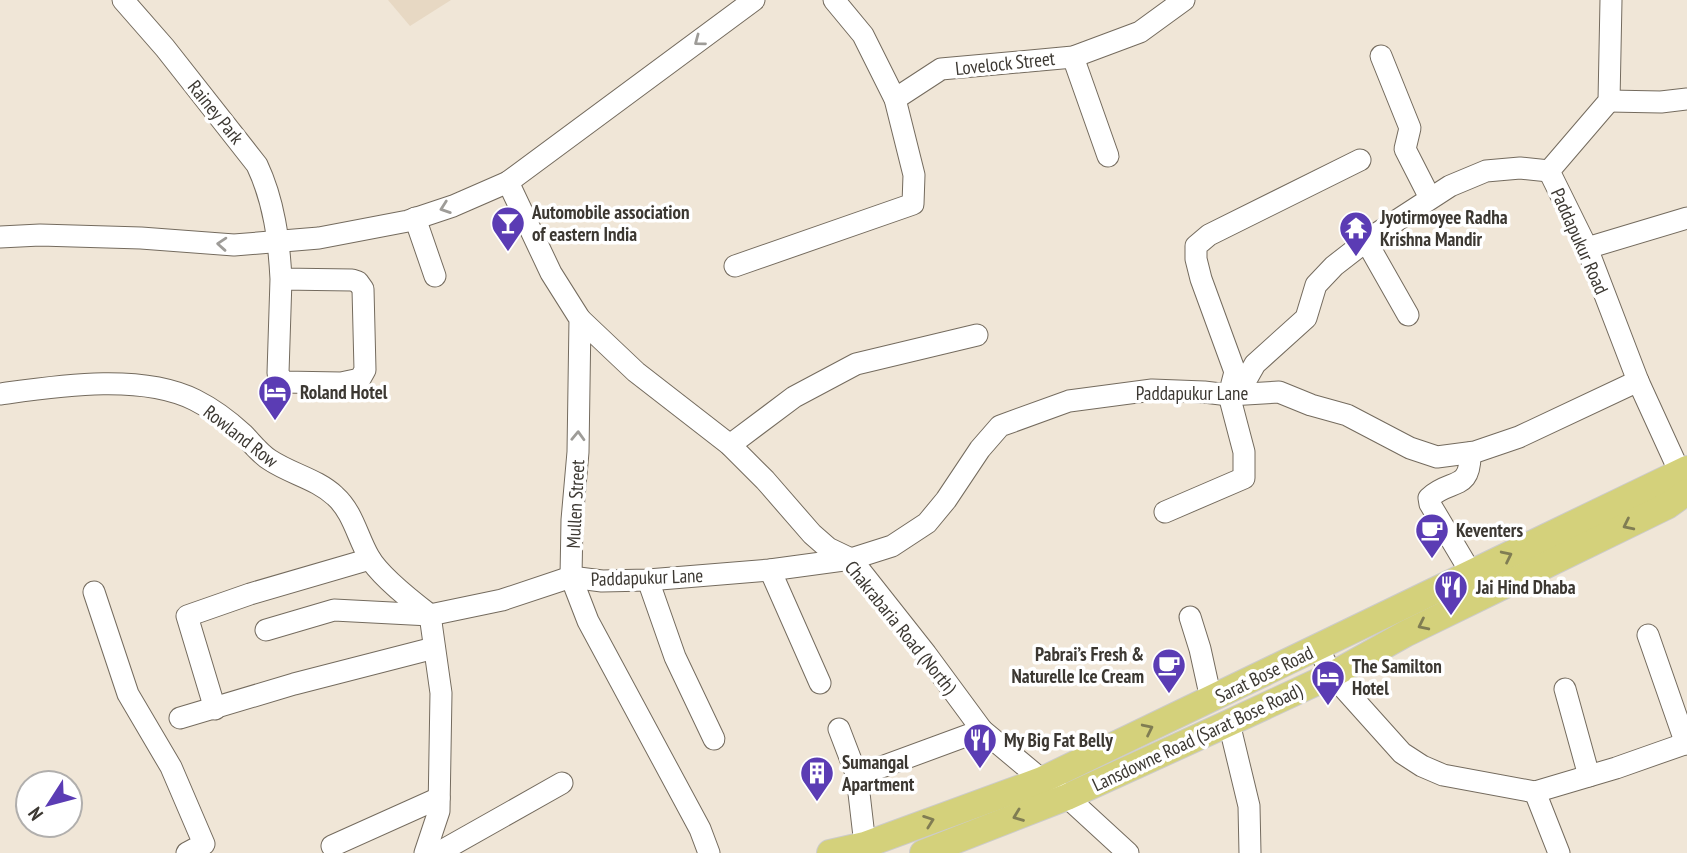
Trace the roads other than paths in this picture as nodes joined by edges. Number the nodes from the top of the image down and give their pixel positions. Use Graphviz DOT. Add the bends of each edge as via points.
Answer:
graph roads {
  1 [pos="123,0"];
  2 [pos="754,0"];
  3 [pos="834,0"];
  4 [pos="1184,0"];
  5 [pos="1611,0"];
  6 [pos="1381,55"];
  7 [pos="1073,57"];
  8 [pos="895,99"];
  9 [pos="1687,99"];
  10 [pos="1609,101"];
  11 [pos="1108,156"];
  12 [pos="1360,160"];
  13 [pos="1549,171"];
  14 [pos="509,183"];
  15 [pos="1430,198"];
  16 [pos="415,218"];
  17 [pos="1687,218"];
  18 [pos="0,237"];
  19 [pos="279,241"];
  20 [pos="1366,241"];
  21 [pos="1587,248"];
  22 [pos="735,266"];
  23 [pos="435,276"];
  24 [pos="281,279"];
  25 [pos="1408,315"];
  26 [pos="580,319"];
  27 [pos="977,335"];
  28 [pos="1638,381"];
  29 [pos="0,394"];
  30 [pos="1233,395"];
  31 [pos="730,445"];
  32 [pos="1470,453"];
  33 [pos="1685,481"];
  34 [pos="1165,512"];
  35 [pos="370,559"];
  36 [pos="851,559"];
  37 [pos="769,570"];
  38 [pos="1471,573"];
  39 [pos="571,577"];
  40 [pos="648,580"];
  41 [pos="94,592"];
  42 [pos="430,615"];
  43 [pos="1190,617"];
  44 [pos="266,630"];
  45 [pos="1648,635"];
  46 [pos="433,648"];
  47 [pos="1318,648"];
  48 [pos="1332,675"];
  49 [pos="820,683"];
  50 [pos="1565,689"];
  51 [pos="1211,699"];
  52 [pos="215,709"];
  53 [pos="180,718"];
  54 [pos="1229,723"];
  55 [pos="839,729"];
  56 [pos="982,730"];
  57 [pos="714,739"];
  58 [pos="1686,743"];
  59 [pos="857,776"];
  60 [pos="1589,776"];
  61 [pos="1042,780"];
  62 [pos="562,783"];
  63 [pos="1535,792"];
  64 [pos="1067,797"];
  65 [pos="439,798"];
  66 [pos="332,846"];
  67 [pos="867,849"];
  68 [pos="187,853"];
  69 [pos="425,853"];
  70 [pos="438,853"];
  71 [pos="709,853"];
  72 [pos="830,853"];
  73 [pos="923,853"];
  74 [pos="1128,853"];
  75 [pos="1250,853"];
  76 [pos="1559,853"];
  1 -- 19 [label="street, Rainey Park" via="257,164"];
  2 -- 14 [label="street, one-way"];
  3 -- 8 [label="street" via="863,35"];
  4 -- 7 [label="street, Lovelock Street" via="1140,32"];
  5 -- 10 [label="street"];
  6 -- 15 [label="street" via="1410,128 1405,149"];
  7 -- 8 [label="street, Lovelock Street" via="941,69"];
  7 -- 11 [label="street"];
  8 -- 22 [label="street" via="914,175 913,204"];
  9 -- 10 [label="street"];
  10 -- 13 [label="street, Paddapukur Road"];
  12 -- 30 [label="street" via="1209,235 1196,246 1201,279 1235,372"];
  13 -- 15 [label="street" via="1486,172"];
  13 -- 21 [label="street, Paddapukur Road"];
  14 -- 16 [label="street, one-way"];
  14 -- 26 [label="street" via="551,273"];
  15 -- 20 [label="street"];
  16 -- 19 [label="street" via="320,238"];
  16 -- 23 [label="street"];
  17 -- 21 [label="street"];
  19 -- 18 [label="street, one-way" via="234,245 141,238"];
  19 -- 24 [label="street, Rainey Park"];
  20 -- 25 [label="street"];
  20 -- 30 [label="street" via="1316,285 1306,318 1255,365"];
  21 -- 28 [label="street, Paddapukur Road"];
  24 -- 24 [label="street, Rainey Park" via="278,373 284,382 360,379 365,370 361,285 352,280"];
  26 -- 31 [label="street, Chakrabaria Road (North)" via="636,372"];
  39 -- 26 [label="street, Mullen Street, one-way"];
  27 -- 31 [label="street" via="856,364 794,397"];
  28 -- 32 [label="street, Paddapukur Lane" via="1519,437"];
  28 -- 33 [label="street, Paddapukur Road"];
  29 -- 35 [label="street, Rowland Row" via="122,384 173,392 196,401 267,458 336,497"];
  30 -- 32 [label="street, Paddapukur Lane" via="1279,392 1347,415 1437,457"];
  30 -- 34 [label="street" via="1244,478"];
  30 -- 36 [label="street, Paddapukur Lane" via="1152,390 1069,401 1000,426 927,523 892,546"];
  31 -- 36 [label="street, Chakrabaria Road (North)" via="812,534"];
  32 -- 38 [label="street" via="1464,480 1429,498"];
  38 -- 33 [label="main road, Sarat Bose Road, one-way"];
  33 -- 48 [label="main road, Lansdowne Road (Sarat Bose Road), one-way" via="1667,506 1405,634"];
  35 -- 42 [label="street, Rowland Row"];
  35 -- 52 [label="street" via="187,616"];
  36 -- 37 [label="street, Paddapukur Lane"];
  36 -- 56 [label="street, Chakrabaria Road (North)"];
  37 -- 40 [label="street, Paddapukur Lane"];
  37 -- 49 [label="street"];
  38 -- 47 [label="main road, Sarat Bose Road"];
  39 -- 40 [label="street, Paddapukur Lane"];
  39 -- 42 [label="street" via="502,600"];
  39 -- 71 [label="street, Mullen Street" via="588,621"];
  40 -- 57 [label="street" via="675,657"];
  41 -- 68 [label="street" via="128,694 171,767 204,844"];
  42 -- 44 [label="street" via="334,610"];
  42 -- 46 [label="street"];
  43 -- 51 [label="street"];
  45 -- 58 [label="street"];
  46 -- 52 [label="street"];
  46 -- 65 [label="street" via="441,693"];
  47 -- 48 [label="street"];
  47 -- 51 [label="main road, Sarat Bose Road"];
  48 -- 54 [label="main road, Lansdowne Road (Sarat Bose Road)"];
  48 -- 63 [label="street" via="1402,753 1422,766 1443,775"];
  50 -- 60 [label="street"];
  61 -- 51 [label="main road, Sarat Bose Road, one-way"];
  52 -- 53 [label="street"];
  54 -- 64 [label="main road, Lansdowne Road (Sarat Bose Road)"];
  54 -- 75 [label="street" via="1249,806"];
  55 -- 59 [label="street"];
  56 -- 59 [label="street"];
  56 -- 61 [label="street, Chakrabaria Road (North)"];
  58 -- 60 [label="street"];
  59 -- 67 [label="street"];
  60 -- 63 [label="street"];
  61 -- 64 [label="street, Chakrabaria Road (North)"];
  67 -- 61 [label="main road, Sarat Bose Road, one-way"];
  62 -- 70 [label="street"];
  63 -- 76 [label="street"];
  64 -- 73 [label="main road, Lansdowne Road (Sarat Bose Road), one-way"];
  64 -- 74 [label="street, Chakrabaria Road (North)"];
  65 -- 66 [label="street"];
  65 -- 69 [label="street"];
  67 -- 72 [label="main road, Sarat Bose Road"];
}
